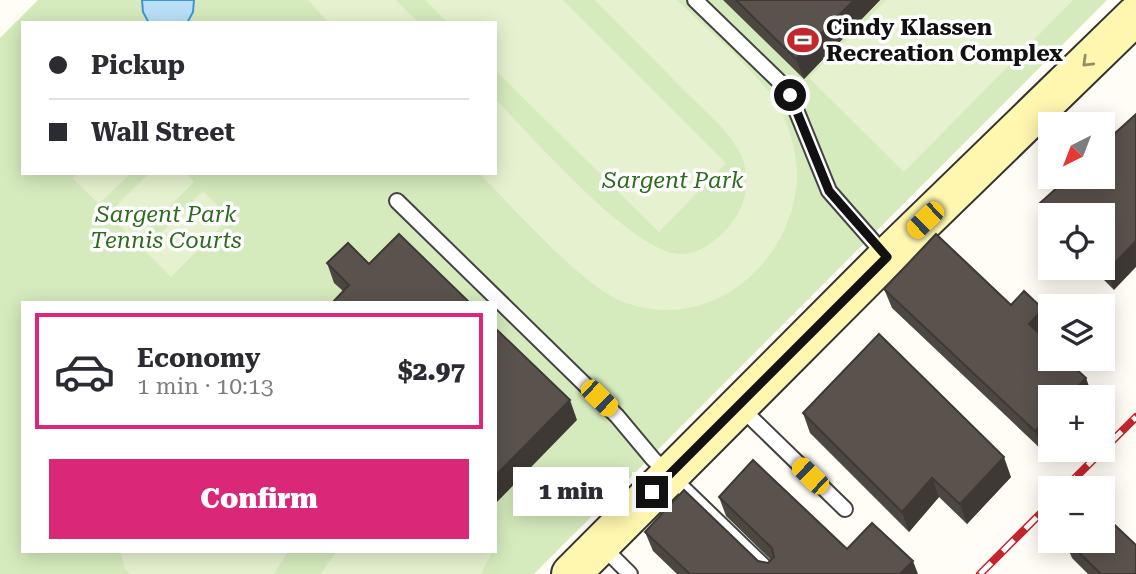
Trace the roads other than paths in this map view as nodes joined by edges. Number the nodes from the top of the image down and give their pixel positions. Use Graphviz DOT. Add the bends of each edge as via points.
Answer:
graph roads {
  1 [pos="695,0"];
  2 [pos="1136,15"];
  3 [pos="397,201"];
  4 [pos="887,257"];
  5 [pos="738,405"];
  6 [pos="669,474"];
  7 [pos="845,509"];
  8 [pos="600,544"];
  9 [pos="570,574"];
  10 [pos="630,574"];
  11 [pos="772,574"];
  1 -- 4 [label="lane" via="788,90 829,191"];
  2 -- 4 [label="main road, one-way"];
  3 -- 6 [label="lane" via="617,416"];
  4 -- 5 [label="main road"];
  5 -- 6 [label="main road"];
  5 -- 7 [label="lane"];
  6 -- 8 [label="main road"];
  6 -- 11 [label="lane"];
  8 -- 9 [label="main road"];
  8 -- 10 [label="lane"];
}
